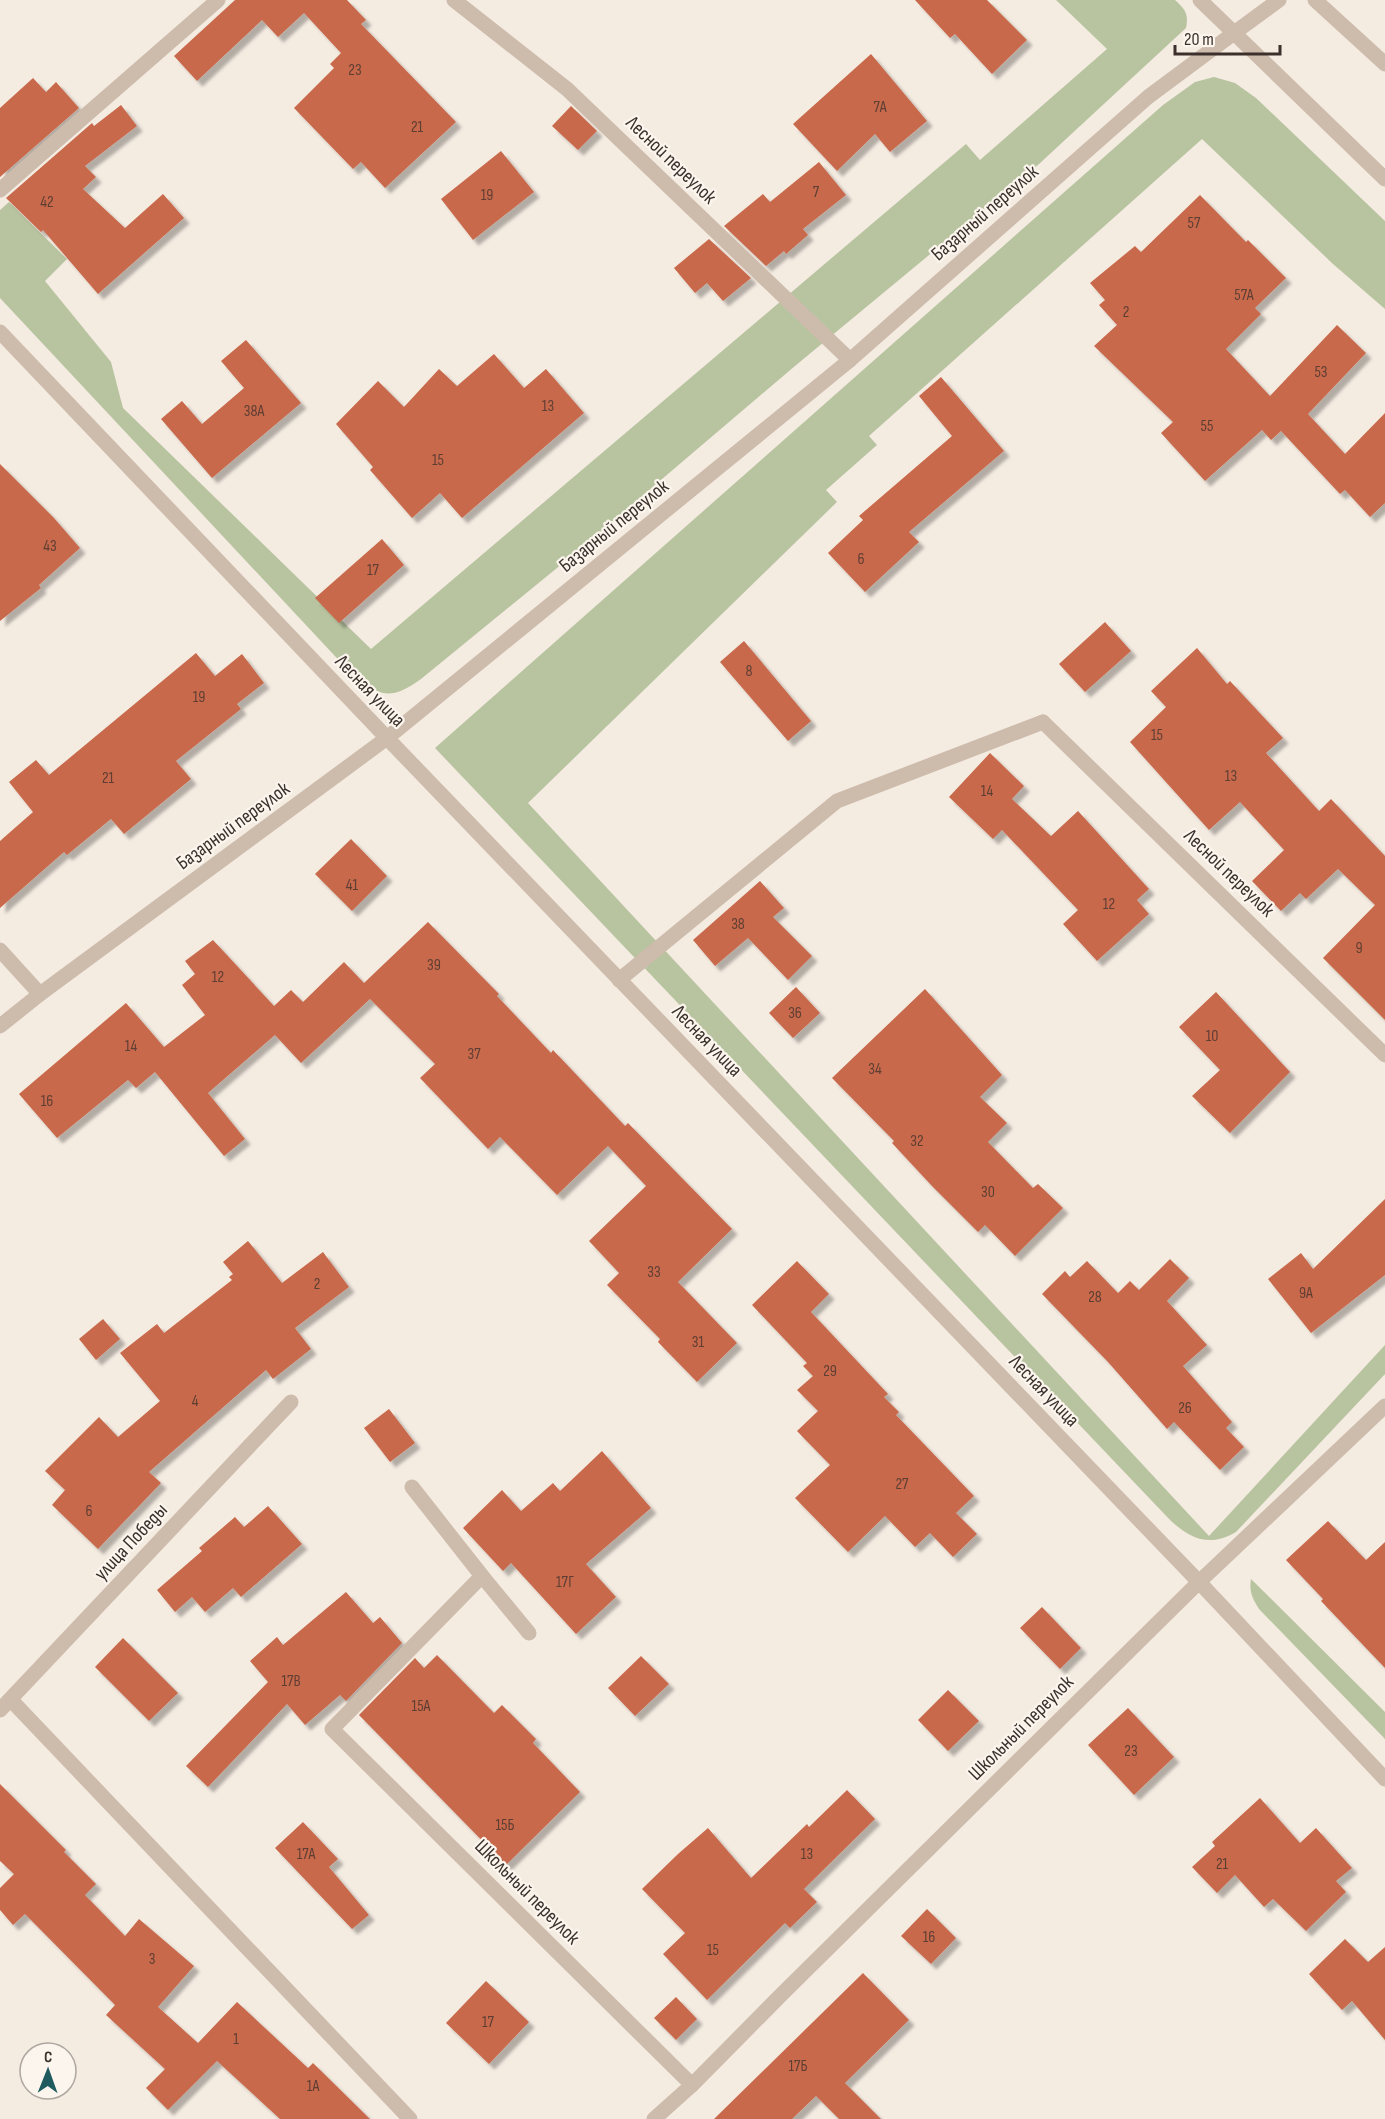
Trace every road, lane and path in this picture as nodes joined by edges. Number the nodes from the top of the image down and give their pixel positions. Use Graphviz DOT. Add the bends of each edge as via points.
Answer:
graph roads {
  1 [pos="218,0"];
  2 [pos="454,0"];
  3 [pos="1200,0"];
  4 [pos="1279,0"];
  5 [pos="1314,0"];
  6 [pos="1234,33"];
  7 [pos="1385,64"];
  8 [pos="1385,178"];
  9 [pos="0,190"];
  10 [pos="0,332"];
  11 [pos="850,360"];
  12 [pos="387,738"];
  13 [pos="0,950"];
  14 [pos="619,980"];
  15 [pos="40,994"];
  16 [pos="0,1026"];
  17 [pos="1385,1054"];
  18 [pos="291,1402"];
  19 [pos="1385,1406"];
  20 [pos="412,1487"];
  21 [pos="482,1576"];
  22 [pos="1199,1582"];
  23 [pos="530,1632"];
  24 [pos="5,1705"];
  25 [pos="1385,1779"];
  26 [pos="692,2085"];
  27 [pos="410,2119"];
  28 [pos="654,2119"];
  1 -- 9 [label="street"];
  2 -- 11 [label="street, Лесной переулок" via="567,89"];
  3 -- 6 [label="street"];
  4 -- 6 [label="street, Базарный переулок"];
  5 -- 7 [label="street"];
  6 -- 8 [label="street"];
  6 -- 11 [label="street, Базарный переулок" via="1148,97"];
  10 -- 12 [label="street, Лесная улица"];
  11 -- 12 [label="street, Базарный переулок"];
  12 -- 14 [label="street, Лесная улица"];
  12 -- 15 [label="street, Базарный переулок"];
  13 -- 15 [label="street"];
  14 -- 17 [label="street, Лесной переулок" via="837,801 1043,722"];
  14 -- 22 [label="street, Лесная улица"];
  15 -- 16 [label="street, Базарный переулок"];
  18 -- 24 [label="street, улица Победы"];
  19 -- 22 [label="street, Школьный переулок"];
  20 -- 21 [label="street"];
  21 -- 23 [label="street"];
  21 -- 26 [label="street, Школьный переулок" via="332,1729"];
  22 -- 25 [label="street, Лесная улица"];
  22 -- 26 [label="street, Школьный переулок"];
  24 -- 27 [label="street"];
  26 -- 28 [label="street, Школьный переулок"];
}
